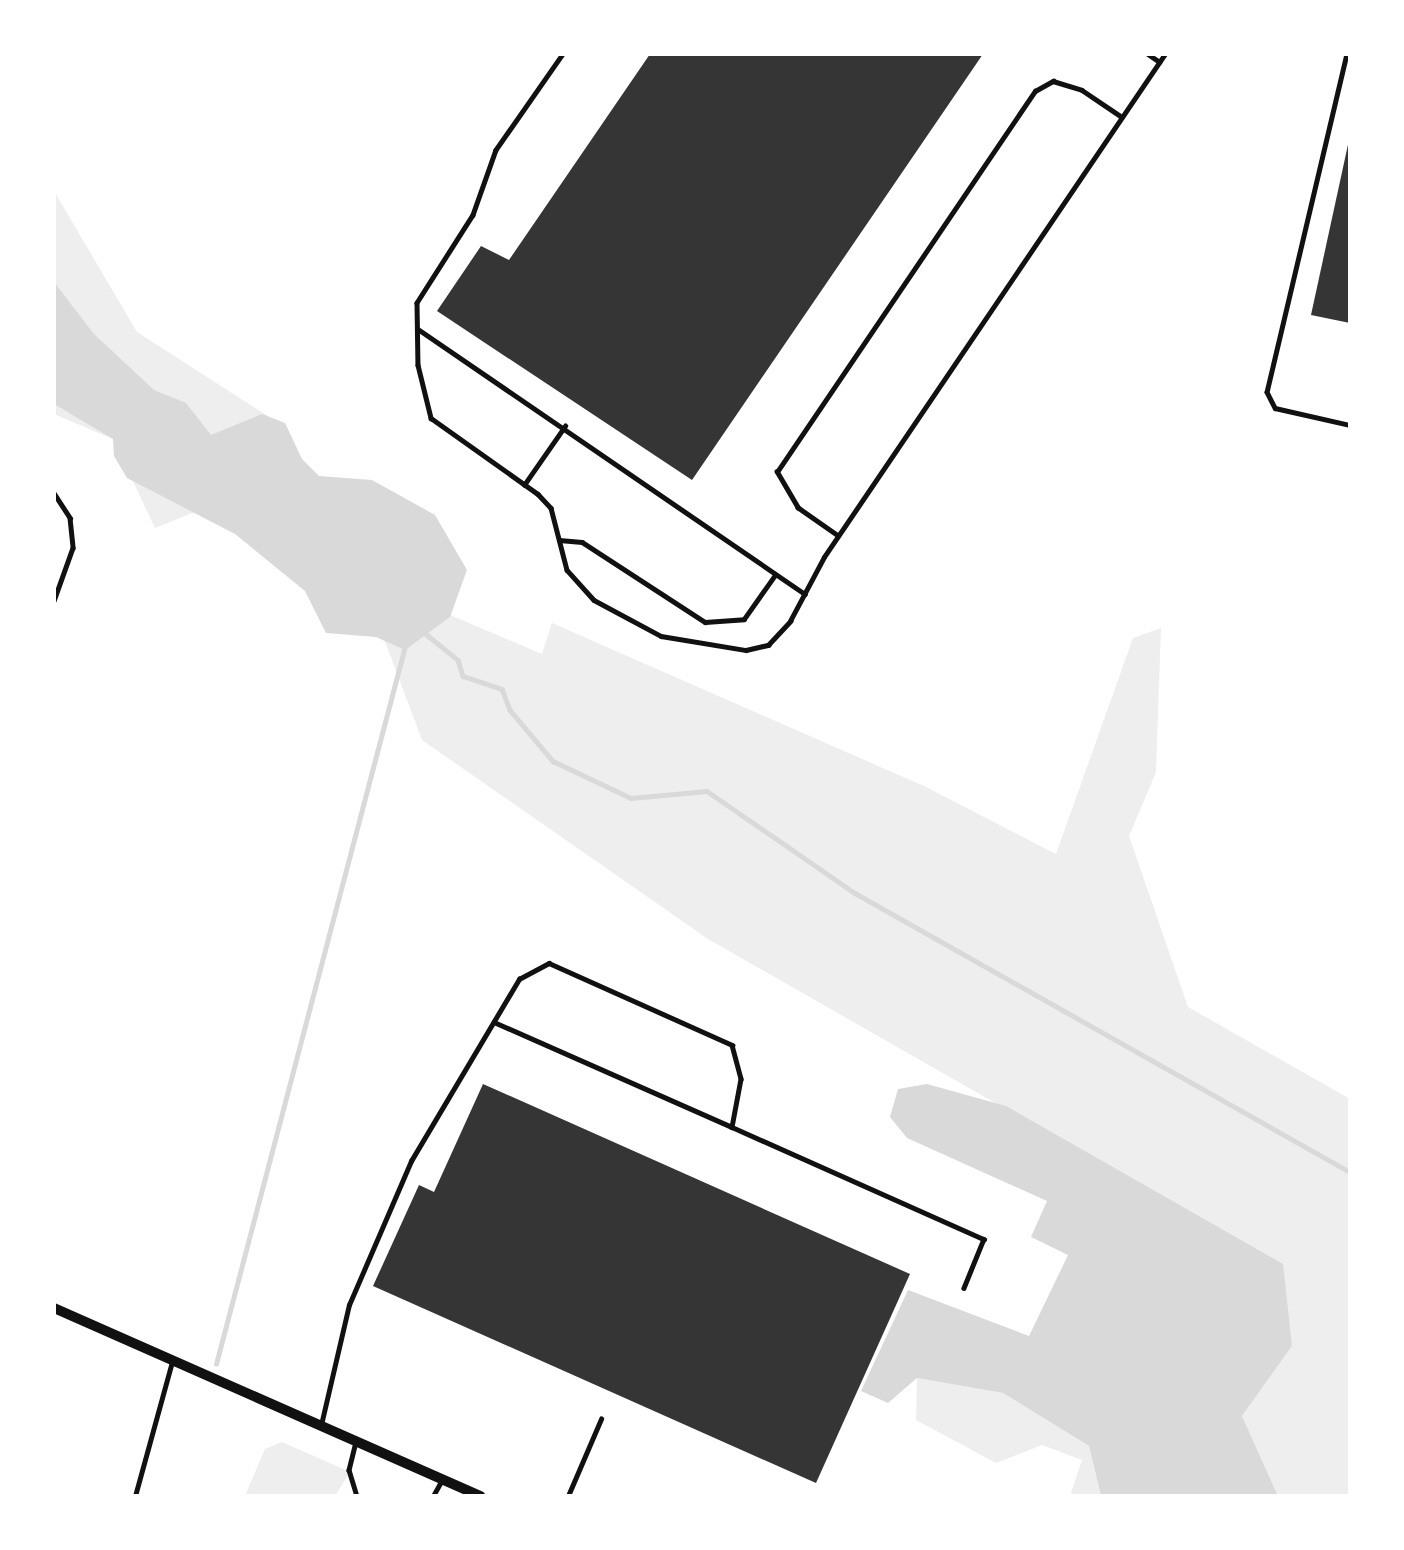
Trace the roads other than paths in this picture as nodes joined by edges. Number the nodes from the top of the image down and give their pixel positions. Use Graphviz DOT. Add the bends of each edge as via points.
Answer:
graph roads {
  1 [pos="563,54"];
  2 [pos="1148,54"];
  3 [pos="1165,54"];
  4 [pos="1347,54"];
  5 [pos="1160,62"];
  6 [pos="1122,117"];
  7 [pos="417,329"];
  8 [pos="1350,425"];
  9 [pos="565,426"];
  10 [pos="524,485"];
  11 [pos="54,493"];
  12 [pos="838,536"];
  13 [pos="559,540"];
  14 [pos="775,575"];
  15 [pos="804,594"];
  16 [pos="54,601"];
  17 [pos="494,1022"];
  18 [pos="732,1127"];
  19 [pos="964,1288"];
  20 [pos="54,1308"];
  21 [pos="172,1360"];
  22 [pos="601,1419"];
  23 [pos="321,1426"];
  24 [pos="356,1441"];
  25 [pos="442,1479"];
  26 [pos="135,1496"];
  27 [pos="357,1496"];
  28 [pos="433,1496"];
  29 [pos="480,1496"];
  30 [pos="568,1496"];
  1 -- 7 [label="lane" via="496,150 473,215 416,303"];
  2 -- 5 [label="lane"];
  3 -- 5 [label="lane"];
  4 -- 8 [label="lane" via="1267,392 1275,408"];
  5 -- 6 [label="lane"];
  6 -- 12 [label="lane"];
  6 -- 12 [label="lane" via="1082,90 1053,81 1035,91 777,472 798,508"];
  7 -- 9 [label="lane"];
  7 -- 10 [label="lane" via="431,418"];
  9 -- 10 [label="lane"];
  9 -- 14 [label="lane"];
  10 -- 13 [label="lane" via="551,508"];
  11 -- 16 [label="lane" via="70,518 73,548"];
  12 -- 15 [label="lane"];
  13 -- 14 [label="lane" via="582,542 705,622 744,619"];
  13 -- 15 [label="lane" via="567,570 594,600 661,636 746,650 768,645"];
  14 -- 15 [label="lane"];
  17 -- 18 [label="lane"];
  17 -- 18 [label="lane" via="533,967 567,967 732,1045 741,1079"];
  17 -- 23 [label="lane" via="411,1161 359,1278"];
  18 -- 19 [label="lane" via="984,1240"];
  20 -- 21 [label="main road"];
  21 -- 23 [label="main road"];
  21 -- 26 [label="lane"];
  22 -- 30 [label="lane"];
  23 -- 24 [label="main road"];
  24 -- 25 [label="main road"];
  24 -- 27 [label="lane" via="349,1470"];
  25 -- 28 [label="lane"];
  25 -- 29 [label="main road"];
}
